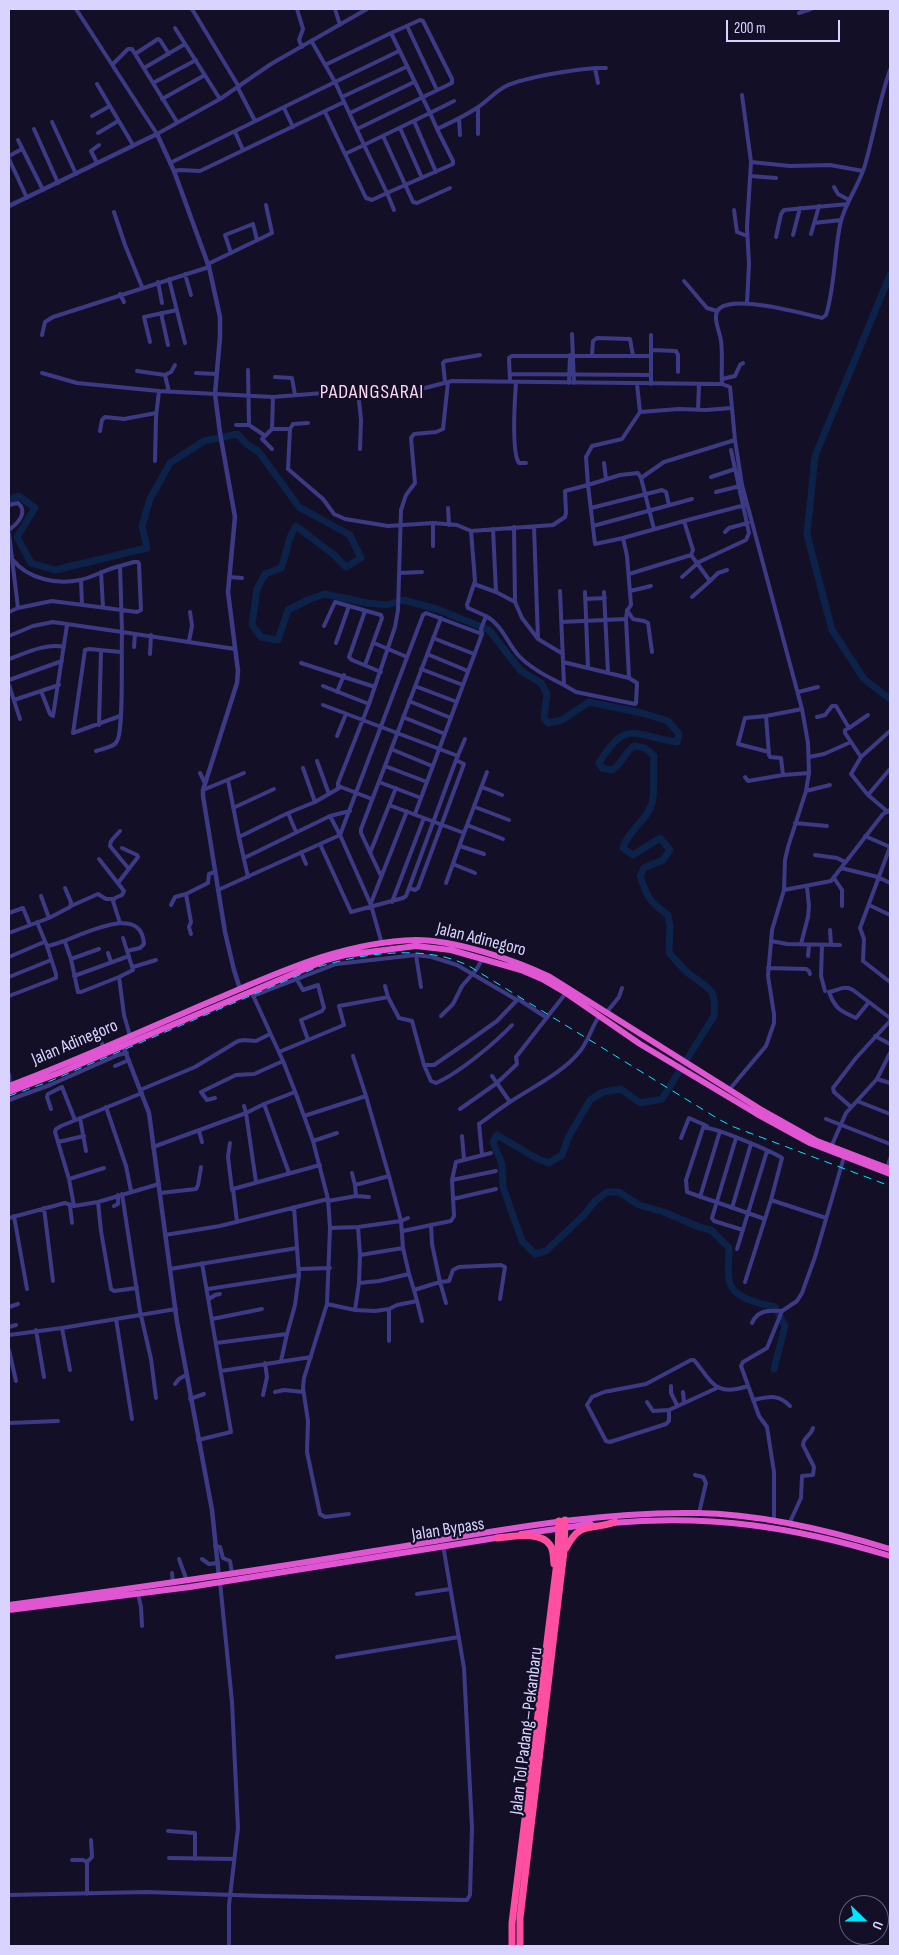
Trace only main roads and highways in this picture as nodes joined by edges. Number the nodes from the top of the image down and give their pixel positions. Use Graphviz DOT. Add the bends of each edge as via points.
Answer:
graph roads {
  1 [pos="297,968"];
  2 [pos="288,972"];
  3 [pos="578,998"];
  4 [pos="694,1072"];
  5 [pos="9,1088"];
  6 [pos="758,1112"];
  7 [pos="889,1170"];
  8 [pos="615,1522"];
  9 [pos="562,1524"];
  10 [pos="496,1538"];
  11 [pos="408,1548"];
  12 [pos="564,1550"];
  13 [pos="890,1550"];
  14 [pos="890,1556"];
  15 [pos="555,1577"];
  16 [pos="219,1579"];
  17 [pos="9,1604"];
  18 [pos="9,1610"];
  19 [pos="512,1946"];
  20 [pos="520,1946"];
  1 -- 2 [label="highway"];
  1 -- 3 [label="highway" via="345,955 433,946 521,970"];
  1 -- 3 [label="highway, Jalan Adinegoro" via="344,949 416,940 498,956 534,969"];
  2 -- 5 [label="highway, Jalan Adinegoro" via="240,989"];
  2 -- 5 [label="highway" via="252,994"];
  3 -- 4 [label="highway"];
  4 -- 6 [label="highway"];
  4 -- 6 [label="highway" via="729,1090"];
  6 -- 7 [label="highway"];
  6 -- 7 [label="highway" via="810,1143"];
  8 -- 9 [label="highway, Jalan Bypass"];
  8 -- 12 [label="highway" via="579,1530"];
  8 -- 14 [label="highway, Jalan Bypass" via="652,1519 750,1524 781,1528"];
  9 -- 10 [label="highway, Jalan Bypass"];
  9 -- 11 [label="highway, Jalan Bypass"];
  9 -- 12 [label="highway, Jalan Tol Padang–Pekanbaru"];
  9 -- 13 [label="highway, Jalan Bypass" via="652,1513 699,1513 774,1521 853,1538"];
  9 -- 15 [label="highway, Jalan Tol Padang–Pekanbaru"];
  10 -- 11 [label="highway, Jalan Bypass"];
  10 -- 15 [label="highway" via="534,1536 550,1544"];
  11 -- 16 [label="highway, Jalan Bypass"];
  11 -- 16 [label="highway, Jalan Bypass" via="232,1574"];
  12 -- 20 [label="highway, Jalan Tol Padang–Pekanbaru" via="520,1918"];
  15 -- 19 [label="highway, Jalan Tol Padang–Pekanbaru" via="512,1923"];
  16 -- 17 [label="highway, Jalan Bypass"];
  16 -- 18 [label="highway, Jalan Bypass" via="138,1594"];
}
